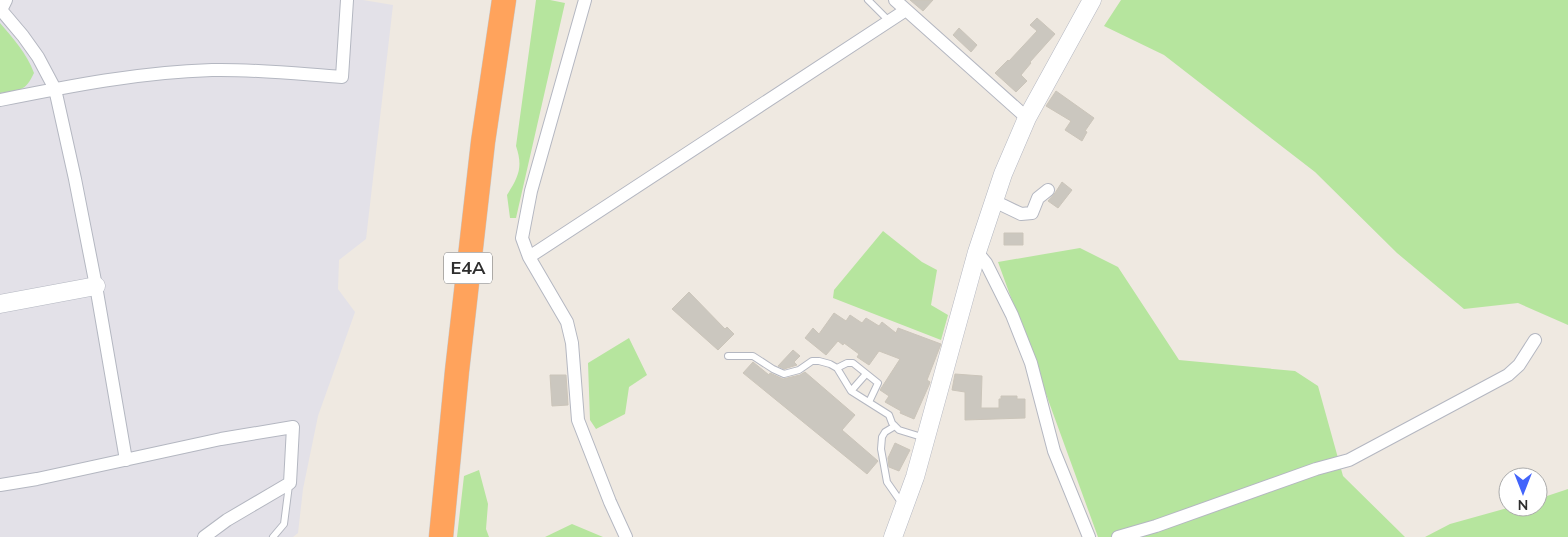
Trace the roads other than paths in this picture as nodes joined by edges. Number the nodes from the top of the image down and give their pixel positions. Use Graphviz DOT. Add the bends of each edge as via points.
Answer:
graph roads {
  1 [pos="6,0"];
  2 [pos="347,0"];
  3 [pos="504,0"];
  4 [pos="585,0"];
  5 [pos="868,0"];
  6 [pos="895,0"];
  7 [pos="1092,0"];
  8 [pos="906,10"];
  9 [pos="889,21"];
  10 [pos="55,89"];
  11 [pos="0,100"];
  12 [pos="1027,118"];
  13 [pos="1048,190"];
  14 [pos="994,201"];
  15 [pos="977,252"];
  16 [pos="529,256"];
  17 [pos="96,286"];
  18 [pos="0,304"];
  19 [pos="1534,340"];
  20 [pos="728,356"];
  21 [pos="837,368"];
  22 [pos="866,374"];
  23 [pos="851,391"];
  24 [pos="869,402"];
  25 [pos="895,426"];
  26 [pos="926,438"];
  27 [pos="126,460"];
  28 [pos="290,483"];
  29 [pos="0,484"];
  30 [pos="904,507"];
  31 [pos="204,537"];
  32 [pos="273,537"];
  33 [pos="440,537"];
  34 [pos="626,537"];
  35 [pos="893,537"];
  36 [pos="1089,537"];
  37 [pos="1118,537"];
  1 -- 10 [label="street" via="1,10 38,57"];
  2 -- 10 [label="street" via="342,77 213,70 116,79"];
  3 -- 33 [label="highway, E4A" via="483,142"];
  4 -- 16 [label="street" via="531,191 522,238"];
  5 -- 9 [label="lane"];
  6 -- 8 [label="street"];
  7 -- 12 [label="street"];
  8 -- 9 [label="street"];
  8 -- 12 [label="street"];
  9 -- 16 [label="street"];
  10 -- 11 [label="street"];
  10 -- 17 [label="street"];
  12 -- 14 [label="street"];
  13 -- 14 [label="street" via="1038,198 1032,213 1022,214"];
  14 -- 15 [label="street"];
  15 -- 26 [label="street"];
  15 -- 36 [label="street" via="986,263 1012,315 1028,355 1054,451"];
  16 -- 34 [label="street" via="567,322 572,343 578,420"];
  17 -- 18 [label="street"];
  17 -- 27 [label="street"];
  19 -- 37 [label="street" via="1519,365 1508,375 1349,460"];
  20 -- 21 [label="lane" via="753,356 784,374 799,370 812,361"];
  21 -- 22 [label="lane" via="853,363"];
  21 -- 23 [label="lane"];
  22 -- 23 [label="lane"];
  22 -- 24 [label="lane" via="878,383"];
  23 -- 24 [label="lane"];
  24 -- 25 [label="lane" via="889,415"];
  25 -- 26 [label="lane"];
  25 -- 30 [label="lane" via="885,432 881,449 887,482"];
  26 -- 30 [label="street"];
  27 -- 28 [label="street" via="293,427"];
  27 -- 29 [label="street"];
  28 -- 31 [label="street"];
  28 -- 32 [label="lane" via="284,524"];
  30 -- 35 [label="street"];
}
